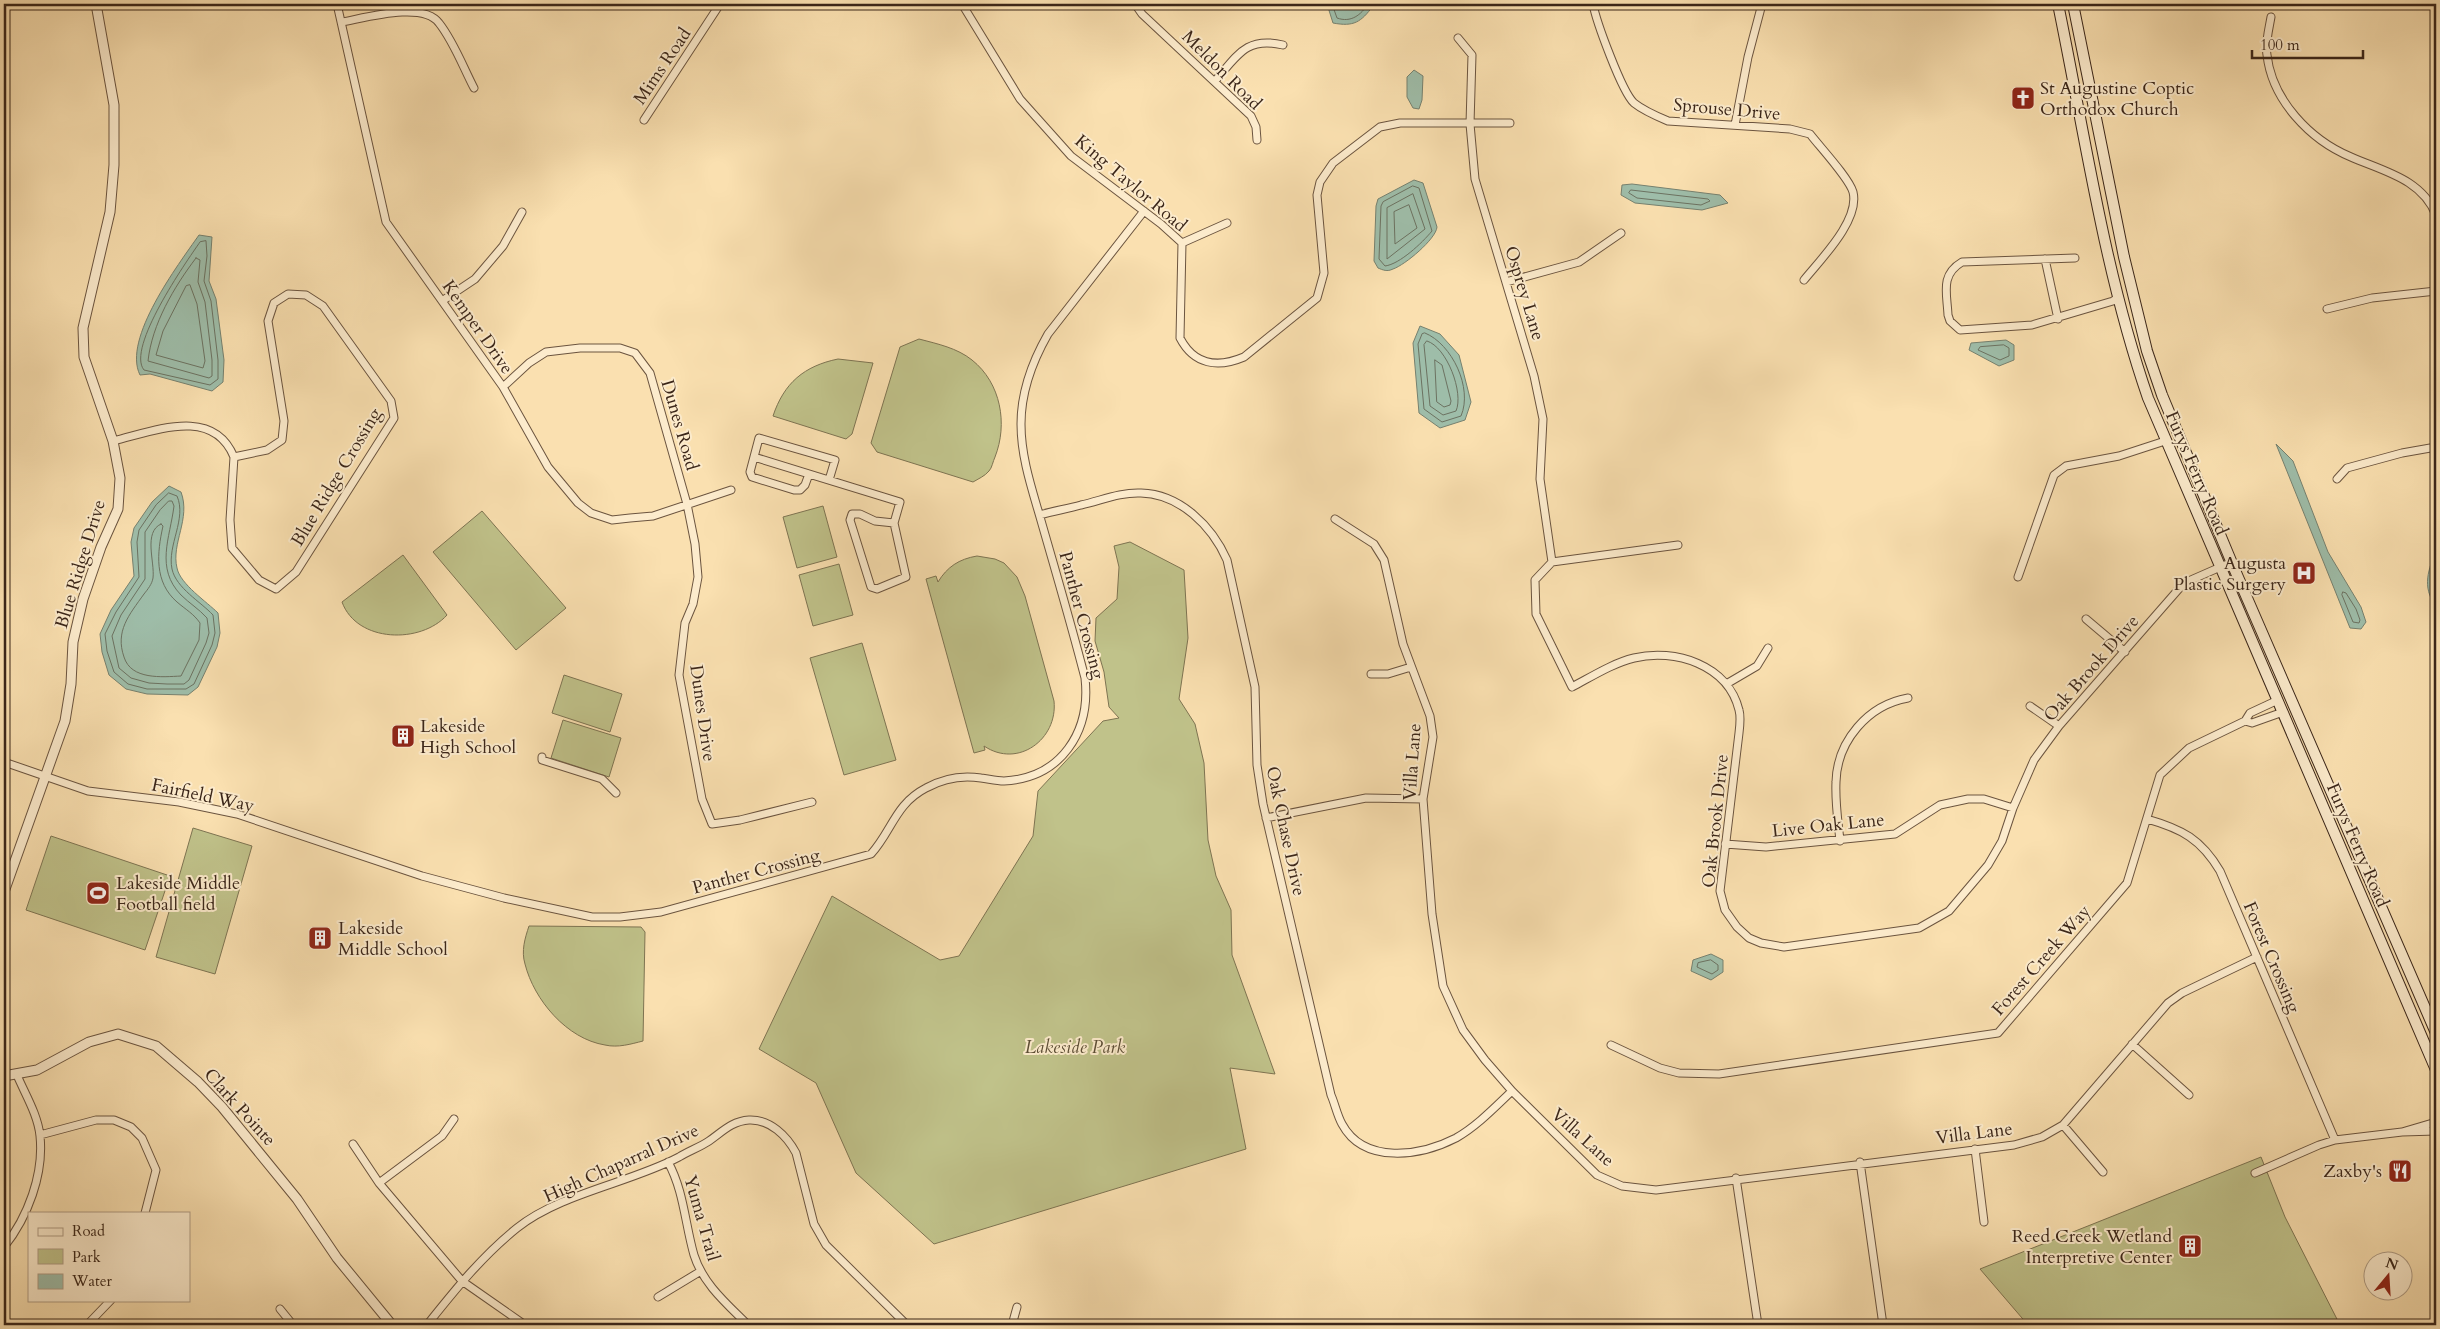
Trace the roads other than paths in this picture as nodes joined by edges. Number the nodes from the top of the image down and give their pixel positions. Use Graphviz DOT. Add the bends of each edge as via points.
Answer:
graph roads {
  1 [pos="96,4"];
  2 [pos="337,4"];
  3 [pos="720,4"];
  4 [pos="962,4"];
  5 [pos="1135,4"];
  6 [pos="1593,4"];
  7 [pos="1762,4"];
  8 [pos="2058,4"];
  9 [pos="2074,4"];
  10 [pos="2271,17"];
  11 [pos="342,22"];
  12 [pos="1458,38"];
  13 [pos="1283,45"];
  14 [pos="1215,82"];
  15 [pos="474,88"];
  16 [pos="644,120"];
  17 [pos="1510,123"];
  18 [pos="1470,124"];
  19 [pos="1735,125"];
  20 [pos="1256,140"];
  21 [pos="1144,211"];
  22 [pos="522,212"];
  23 [pos="2436,213"];
  24 [pos="1227,223"];
  25 [pos="1621,233"];
  26 [pos="1182,244"];
  27 [pos="2075,258"];
  28 [pos="2045,259"];
  29 [pos="1804,280"];
  30 [pos="1506,282"];
  31 [pos="2436,291"];
  32 [pos="2119,297"];
  33 [pos="442,301"];
  34 [pos="2327,309"];
  35 [pos="2058,319"];
  36 [pos="503,387"];
  37 [pos="113,440"];
  38 [pos="2166,441"];
  39 [pos="2436,448"];
  40 [pos="234,457"];
  41 [pos="754,457"];
  42 [pos="809,474"];
  43 [pos="829,480"];
  44 [pos="2338,480"];
  45 [pos="730,490"];
  46 [pos="687,504"];
  47 [pos="1040,515"];
  48 [pos="1335,519"];
  49 [pos="894,523"];
  50 [pos="1678,545"];
  51 [pos="1552,562"];
  52 [pos="2232,562"];
  53 [pos="2219,568"];
  54 [pos="2018,577"];
  55 [pos="2086,618"];
  56 [pos="1768,648"];
  57 [pos="2125,652"];
  58 [pos="1411,667"];
  59 [pos="1371,674"];
  60 [pos="1728,683"];
  61 [pos="1908,698"];
  62 [pos="2278,700"];
  63 [pos="2030,706"];
  64 [pos="2283,712"];
  65 [pos="2244,721"];
  66 [pos="2059,726"];
  67 [pos="542,757"];
  68 [pos="4,762"];
  69 [pos="45,776"];
  70 [pos="616,793"];
  71 [pos="1423,799"];
  72 [pos="812,802"];
  73 [pos="2013,808"];
  74 [pos="1266,818"];
  75 [pos="2147,819"];
  76 [pos="1840,841"];
  77 [pos="1725,844"];
  78 [pos="422,876"];
  79 [pos="4,892"];
  80 [pos="2257,957"];
  81 [pos="2436,1032"];
  82 [pos="1611,1044"];
  83 [pos="2132,1044"];
  84 [pos="2436,1070"];
  85 [pos="17,1074"];
  86 [pos="4,1076"];
  87 [pos="1512,1091"];
  88 [pos="2189,1095"];
  89 [pos="454,1119"];
  90 [pos="2436,1122"];
  91 [pos="2063,1125"];
  92 [pos="2436,1131"];
  93 [pos="2402,1132"];
  94 [pos="40,1135"];
  95 [pos="2335,1140"];
  96 [pos="353,1144"];
  97 [pos="1975,1149"];
  98 [pos="668,1162"];
  99 [pos="1860,1162"];
  100 [pos="2103,1172"];
  101 [pos="2255,1173"];
  102 [pos="1736,1178"];
  103 [pos="379,1183"];
  104 [pos="145,1212"];
  105 [pos="1984,1222"];
  106 [pos="4,1246"];
  107 [pos="700,1271"];
  108 [pos="462,1281"];
  109 [pos="658,1297"];
  110 [pos="109,1302"];
  111 [pos="1017,1307"];
  112 [pos="280,1309"];
  113 [pos="87,1325"];
  114 [pos="293,1325"];
  115 [pos="392,1325"];
  116 [pos="427,1325"];
  117 [pos="525,1325"];
  118 [pos="748,1325"];
  119 [pos="907,1325"];
  120 [pos="1012,1325"];
  121 [pos="1758,1325"];
  122 [pos="1883,1325"];
  1 -- 37 [label="street, Blue Ridge Drive" via="114,105 114,165 110,212 83,328 84,357"];
  2 -- 11 [label="street, Kemper Drive"];
  3 -- 16 [label="street, Mims Road"];
  4 -- 21 [label="street, King Taylor Road" via="1020,99 1071,156"];
  5 -- 14 [label="street, Meldon Road"];
  6 -- 19 [label="street, Sprouse Drive" via="1602,35 1632,102 1668,121"];
  7 -- 19 [label="street"];
  8 -- 32 [label="main road, Furys Ferry Road"];
  9 -- 52 [label="main road, Furys Ferry Road" via="2124,257 2147,351 2162,395"];
  10 -- 23 [label="street" via="2267,54 2277,92 2296,117 2322,141 2413,184 2431,201"];
  11 -- 15 [label="street" via="401,12 425,13 438,21"];
  11 -- 33 [label="street, Kemper Drive" via="386,222"];
  12 -- 18 [label="street, Osprey Lane" via="1472,55"];
  13 -- 14 [label="street" via="1268,41 1254,43 1242,50"];
  14 -- 20 [label="street, Meldon Road" via="1251,116 1256,127"];
  17 -- 18 [label="street, King Taylor Road"];
  18 -- 26 [label="street, King Taylor Road" via="1400,122 1380,127 1333,163 1320,182 1317,195 1324,273 1317,298 1244,357 1215,364 1197,359 1186,350 1180,338 1179,324"];
  18 -- 30 [label="street, Osprey Lane" via="1475,179"];
  19 -- 29 [label="street, Sprouse Drive" via="1810,134 1853,191 1855,206 1850,219"];
  21 -- 26 [label="street, King Taylor Road"];
  21 -- 47 [label="street, Panther Crossing" via="1048,334 1029,375 1022,405 1021,435"];
  22 -- 33 [label="street" via="503,246 475,279"];
  24 -- 26 [label="street"];
  25 -- 30 [label="street" via="1579,262"];
  27 -- 28 [label="street"];
  28 -- 35 [label="street"];
  28 -- 35 [label="street" via="1962,262 1953,267 1947,275 1948,315 1960,330 2032,326"];
  30 -- 51 [label="street, Osprey Lane" via="1534,376 1543,420 1540,480"];
  31 -- 34 [label="street" via="2372,298"];
  32 -- 35 [label="street"];
  32 -- 38 [label="main road, Furys Ferry Road" via="2132,353"];
  33 -- 36 [label="street, Kemper Drive"];
  36 -- 46 [label="street, Kemper Drive" via="548,467 578,503 591,513 612,520 653,516"];
  36 -- 46 [label="street, Dunes Road" via="546,352 604,346 635,353 650,373"];
  37 -- 40 [label="street" via="194,425 217,432"];
  37 -- 69 [label="street, Blue Ridge Drive" via="120,478 118,509 83,599 73,642 72,684 65,721"];
  38 -- 53 [label="main road, Furys Ferry Road"];
  38 -- 54 [label="street" via="2119,456 2066,466 2054,475"];
  39 -- 44 [label="street" via="2402,453 2347,468"];
  40 -- 40 [label="street, Blue Ridge Crossing" via="230,520 232,548 259,580 276,589 296,572 394,418 391,401 368,368 323,306 306,295 288,294 274,303 268,322 284,421 282,440 267,450"];
  41 -- 42 [label="street"];
  41 -- 42 [label="street" via="750,472 757,479 800,490 806,485"];
  41 -- 43 [label="street" via="759,438 834,460"];
  42 -- 43 [label="street"];
  43 -- 49 [label="street" via="900,502"];
  45 -- 46 [label="street, Kemper Drive"];
  46 -- 72 [label="street, Dunes Drive" via="698,577 693,604 685,623 679,675 702,799 712,824"];
  47 -- 74 [label="street, Oak Chase Drive" via="1140,493 1160,496 1212,530 1227,560 1255,687 1257,765"];
  47 -- 78 [label="street, Panther Crossing" via="1087,693 1078,735 1063,755 1034,775 1012,780 972,778 940,781 913,795 898,811 876,849 865,857 644,915 592,917 571,914"];
  48 -- 58 [label="street, Villa Lane" via="1374,544 1384,560 1395,614"];
  49 -- 49 [label="street" via="875,521 860,514 852,514 850,520 871,587 877,589 906,577"];
  50 -- 51 [label="street"];
  51 -- 60 [label="street" via="1535,580 1536,614 1572,687 1633,658 1660,654 1704,666"];
  52 -- 53 [label="street, Oak Brook Drive"];
  52 -- 81 [label="main road, Furys Ferry Road"];
  53 -- 57 [label="street, Oak Brook Drive" via="2184,583"];
  53 -- 62 [label="main road, Furys Ferry Road"];
  55 -- 57 [label="street"];
  56 -- 60 [label="street" via="1757,666"];
  57 -- 66 [label="street, Oak Brook Drive"];
  58 -- 59 [label="street" via="1388,674"];
  58 -- 71 [label="street, Villa Lane" via="1430,716 1433,737"];
  60 -- 77 [label="street, Oak Brook Drive" via="1740,711 1740,733"];
  61 -- 76 [label="street" via="1893,700 1868,716 1848,742 1840,759 1836,780"];
  62 -- 64 [label="main road, Furys Ferry Road"];
  62 -- 65 [label="street, Forest Creek Way" via="2250,713"];
  63 -- 66 [label="street"];
  64 -- 65 [label="street, Forest Creek Way" via="2252,723"];
  64 -- 84 [label="main road, Furys Ferry Road"];
  65 -- 75 [label="street, Forest Creek Way" via="2188,748 2160,775"];
  66 -- 73 [label="street, Oak Brook Drive" via="2034,760"];
  67 -- 70 [label="street" via="542,760 602,779"];
  68 -- 69 [label="street, Fairfield Way"];
  69 -- 78 [label="street, Fairfield Way" via="88,791 179,802 237,814"];
  69 -- 79 [label="street, Blue Ridge Drive"];
  71 -- 74 [label="street" via="1366,798"];
  71 -- 87 [label="street, Villa Lane" via="1432,914 1443,986 1463,1030"];
  73 -- 76 [label="street, Live Oak Lane" via="1984,799 1968,799 1940,805 1895,834"];
  73 -- 77 [label="street, Oak Brook Drive" via="2002,841 1988,865 1949,911 1919,928 1784,948 1749,938 1725,910 1720,891"];
  74 -- 87 [label="street, Oak Chase Drive" via="1331,1095 1342,1124 1352,1136 1365,1146 1382,1152 1397,1154 1426,1149 1457,1137"];
  75 -- 80 [label="street, Forest Crossing" via="2188,834 2210,856 2220,871"];
  75 -- 82 [label="street, Forest Creek Way" via="2127,883 1998,1033 1719,1074 1679,1073 1660,1068"];
  76 -- 77 [label="street, Live Oak Lane" via="1766,847"];
  80 -- 83 [label="street, Villa Lane" via="2182,993 2168,1003"];
  80 -- 95 [label="street, Forest Crossing"];
  83 -- 88 [label="street"];
  83 -- 91 [label="street, Villa Lane"];
  85 -- 86 [label="street, Clark Pointe"];
  85 -- 94 [label="street"];
  85 -- 115 [label="street, Clark Pointe" via="37,1070 102,1037 118,1034 156,1046 222,1107 297,1199 337,1258"];
  87 -- 102 [label="street, Villa Lane" via="1597,1175 1622,1186 1656,1190"];
  89 -- 103 [label="street" via="442,1136"];
  90 -- 93 [label="street"];
  91 -- 97 [label="street, Villa Lane" via="2042,1137 2014,1145"];
  91 -- 100 [label="street"];
  92 -- 93 [label="street"];
  93 -- 95 [label="street"];
  94 -- 104 [label="street" via="96,1120 114,1120 131,1127 146,1144 156,1170"];
  94 -- 106 [label="street" via="40,1156 30,1201 14,1235"];
  95 -- 101 [label="street"];
  96 -- 103 [label="street"];
  97 -- 99 [label="street, Villa Lane"];
  97 -- 105 [label="street"];
  98 -- 107 [label="street, Yuma Trail" via="676,1177"];
  98 -- 108 [label="street, High Chaparral Drive" via="554,1207 518,1227"];
  98 -- 119 [label="street, High Chaparral Drive" via="708,1142 732,1124 749,1120 765,1123 781,1132 796,1152 814,1224 826,1245"];
  99 -- 102 [label="street, Villa Lane"];
  99 -- 122 [label="street"];
  102 -- 121 [label="street"];
  103 -- 108 [label="street"];
  107 -- 109 [label="street"];
  107 -- 118 [label="street, Yuma Trail" via="711,1288"];
  108 -- 116 [label="street, High Chaparral Drive"];
  108 -- 117 [label="street"];
  110 -- 113 [label="street"];
  111 -- 120 [label="street"];
  112 -- 114 [label="street"];
}
